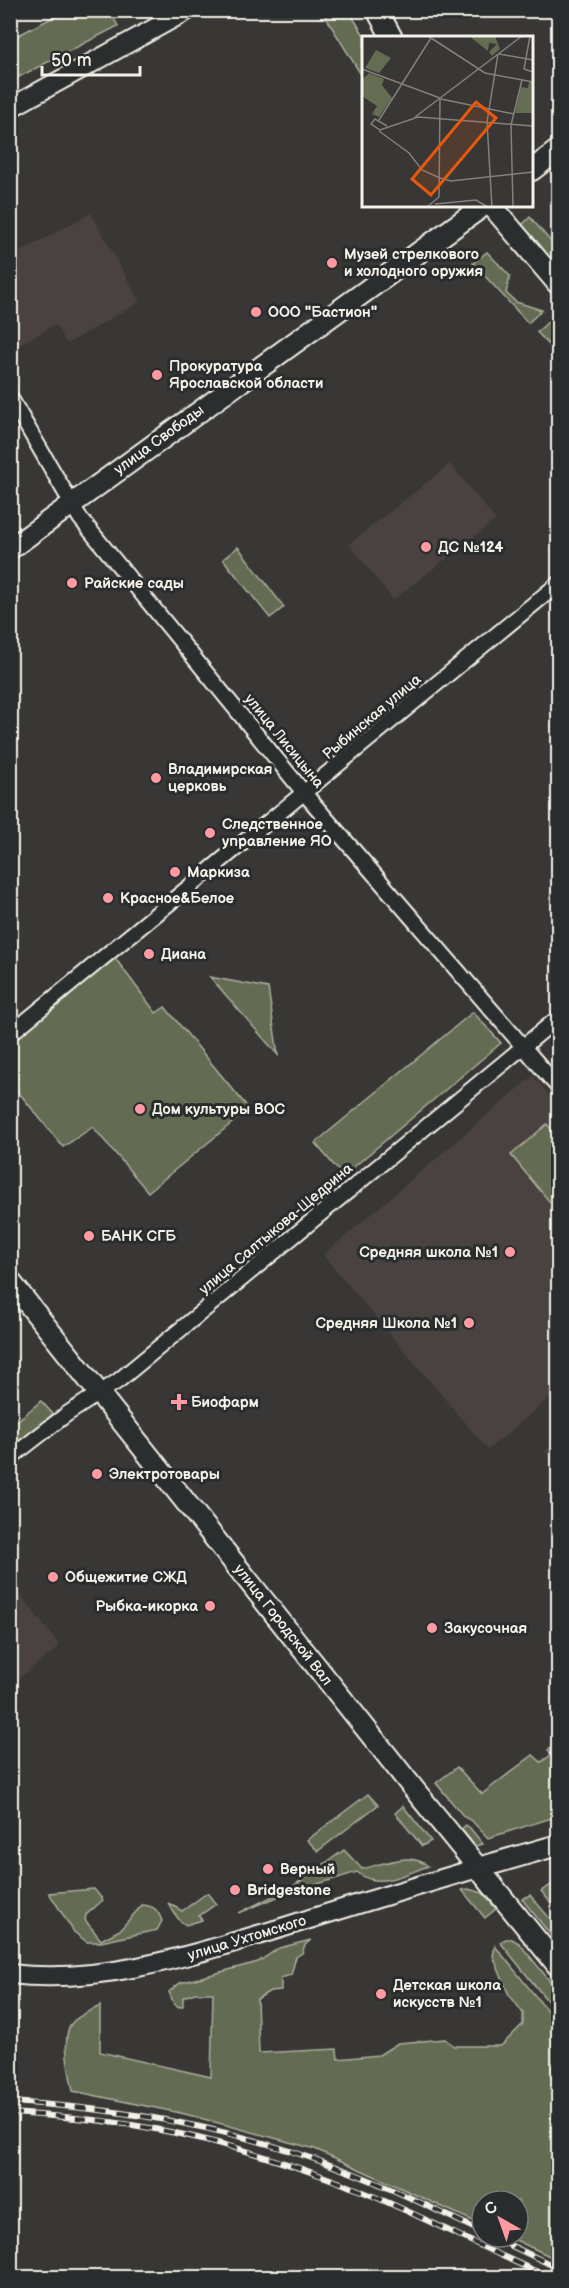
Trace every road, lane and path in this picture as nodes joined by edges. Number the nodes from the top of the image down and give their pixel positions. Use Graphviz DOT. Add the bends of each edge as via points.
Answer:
graph roads {
  1 [pos="188,10"];
  2 [pos="377,10"];
  3 [pos="391,36"];
  4 [pos="10,108"];
  5 [pos="558,150"];
  6 [pos="533,169"];
  7 [pos="482,207"];
  8 [pos="493,207"];
  9 [pos="558,284"];
  10 [pos="10,397"];
  11 [pos="70,504"];
  12 [pos="10,549"];
  13 [pos="558,584"];
  14 [pos="305,794"];
  15 [pos="558,1017"];
  16 [pos="10,1034"];
  17 [pos="523,1046"];
  18 [pos="558,1087"];
  19 [pos="10,1281"];
  20 [pos="99,1393"];
  21 [pos="10,1458"];
  22 [pos="558,1845"];
  23 [pos="478,1868"];
  24 [pos="558,1966"];
  25 [pos="10,1974"];
  1 -- 4 [label="street"];
  2 -- 3 [label="main road"];
  5 -- 6 [label="main road"];
  7 -- 11 [label="main road, улица Свободы"];
  8 -- 9 [label="main road"];
  10 -- 11 [label="street, улица Лисицына"];
  11 -- 12 [label="main road, улица Свободы"];
  11 -- 14 [label="street, улица Лисицына"];
  13 -- 14 [label="street, Рыбинская улица"];
  14 -- 16 [label="street, Рыбинская улица"];
  14 -- 17 [label="street, улица Лисицына"];
  15 -- 17 [label="street, улица Салтыкова-Щедрина"];
  17 -- 18 [label="street, улица Лисицына"];
  17 -- 20 [label="street, улица Салтыкова-Щедрина"];
  19 -- 20 [label="main road, улица Городской Вал"];
  20 -- 21 [label="street, улица Салтыкова-Щедрина"];
  20 -- 23 [label="main road, улица Городской Вал"];
  22 -- 23 [label="main road"];
  23 -- 24 [label="main road, улица Городской Вал"];
  23 -- 25 [label="street, улица Ухтомского" via="160,1963 76,1975"];
}
